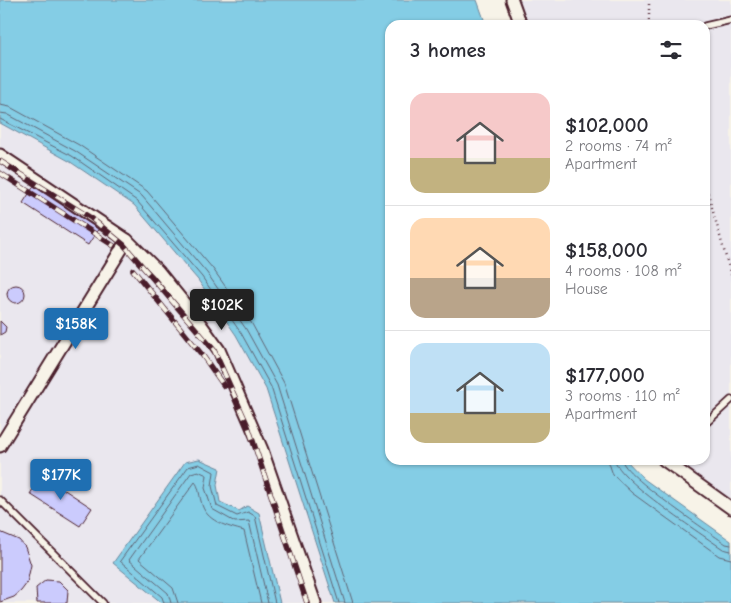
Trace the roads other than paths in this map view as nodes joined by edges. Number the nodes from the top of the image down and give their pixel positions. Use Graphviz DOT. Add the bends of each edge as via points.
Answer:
graph roads {
  1 [pos="512,0"];
  2 [pos="519,20"];
  3 [pos="731,20"];
  4 [pos="710,25"];
  5 [pos="0,156"];
  6 [pos="127,240"];
  7 [pos="731,400"];
  8 [pos="710,419"];
  9 [pos="0,446"];
  10 [pos="671,465"];
  11 [pos="0,500"];
  12 [pos="731,508"];
  13 [pos="103,603"];
  14 [pos="315,603"];
  1 -- 2 [label="street"];
  3 -- 4 [label="lane"];
  5 -- 6 [label="street"];
  6 -- 9 [label="street"];
  6 -- 14 [label="street" via="158,272 219,350 262,450"];
  7 -- 8 [label="lane"];
  10 -- 12 [label="street"];
  11 -- 13 [label="lane"];
}
